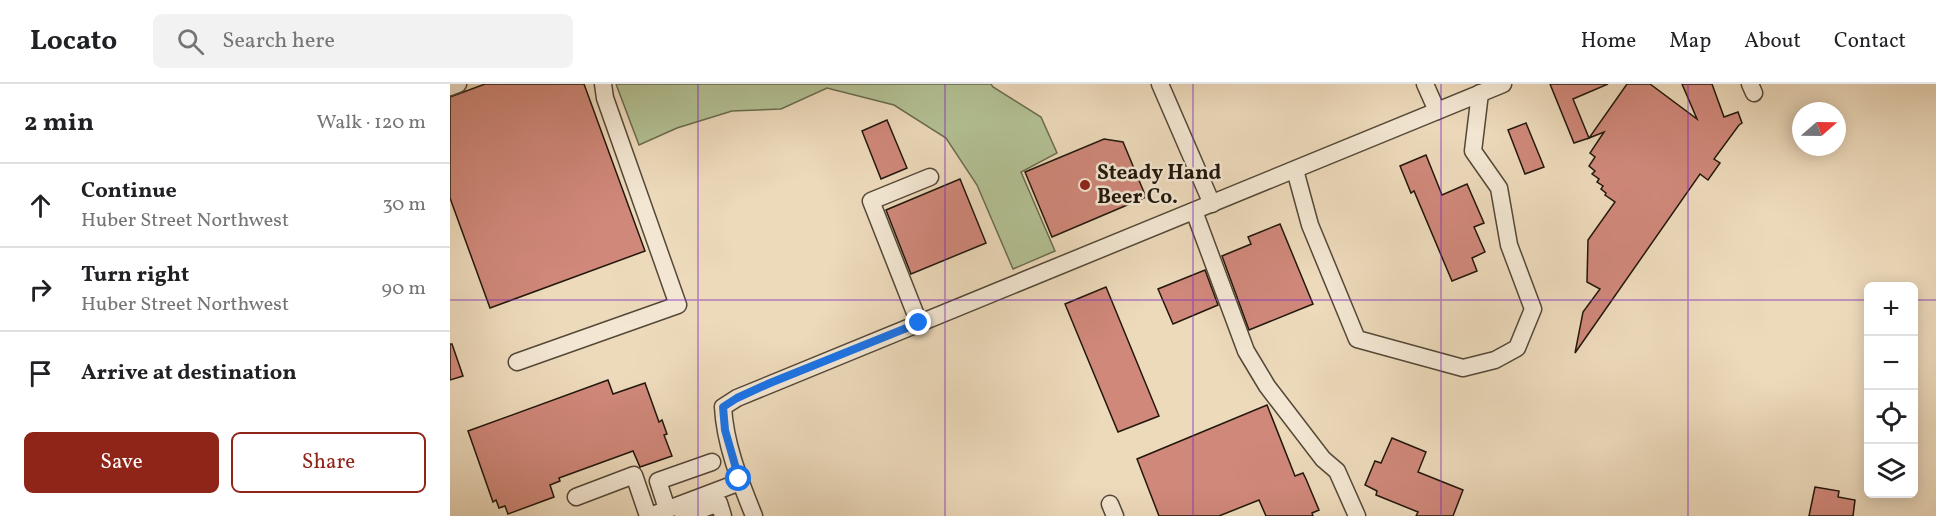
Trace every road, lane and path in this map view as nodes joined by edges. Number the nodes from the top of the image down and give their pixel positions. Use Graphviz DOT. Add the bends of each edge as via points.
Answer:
graph roads {
  1 [pos="458,84"];
  2 [pos="603,84"];
  3 [pos="1160,84"];
  4 [pos="1425,84"];
  5 [pos="1503,84"];
  6 [pos="450,87"];
  7 [pos="1480,93"];
  8 [pos="1437,111"];
  9 [pos="1295,170"];
  10 [pos="930,177"];
  11 [pos="1212,204"];
  12 [pos="1194,211"];
  13 [pos="919,323"];
  14 [pos="517,362"];
  15 [pos="712,462"];
  16 [pos="740,482"];
  17 [pos="576,497"];
  18 [pos="667,509"];
  19 [pos="649,516"];
  20 [pos="683,516"];
  21 [pos="723,516"];
  22 [pos="754,516"];
  23 [pos="1357,516"];
  1 -- 6 [label="street"];
  2 -- 14 [label="street" via="678,304"];
  3 -- 11 [label="street"];
  4 -- 8 [label="street"];
  5 -- 7 [label="street"];
  7 -- 8 [label="street"];
  7 -- 9 [label="street" via="1473,151 1499,188 1509,245 1533,309 1517,348 1495,360 1463,368 1357,339 1310,225"];
  8 -- 9 [label="street"];
  9 -- 11 [label="street"];
  10 -- 13 [label="street" via="871,201"];
  11 -- 12 [label="street"];
  12 -- 13 [label="street"];
  12 -- 23 [label="street" via="1246,351 1268,387 1323,459 1337,471"];
  13 -- 16 [label="street" via="770,383 723,407 725,430"];
  15 -- 18 [label="street" via="658,482"];
  16 -- 18 [label="street"];
  16 -- 22 [label="street"];
  17 -- 19 [label="street" via="634,475"];
  18 -- 19 [label="street"];
  20 -- 21 [label="street" via="719,503"];
}
